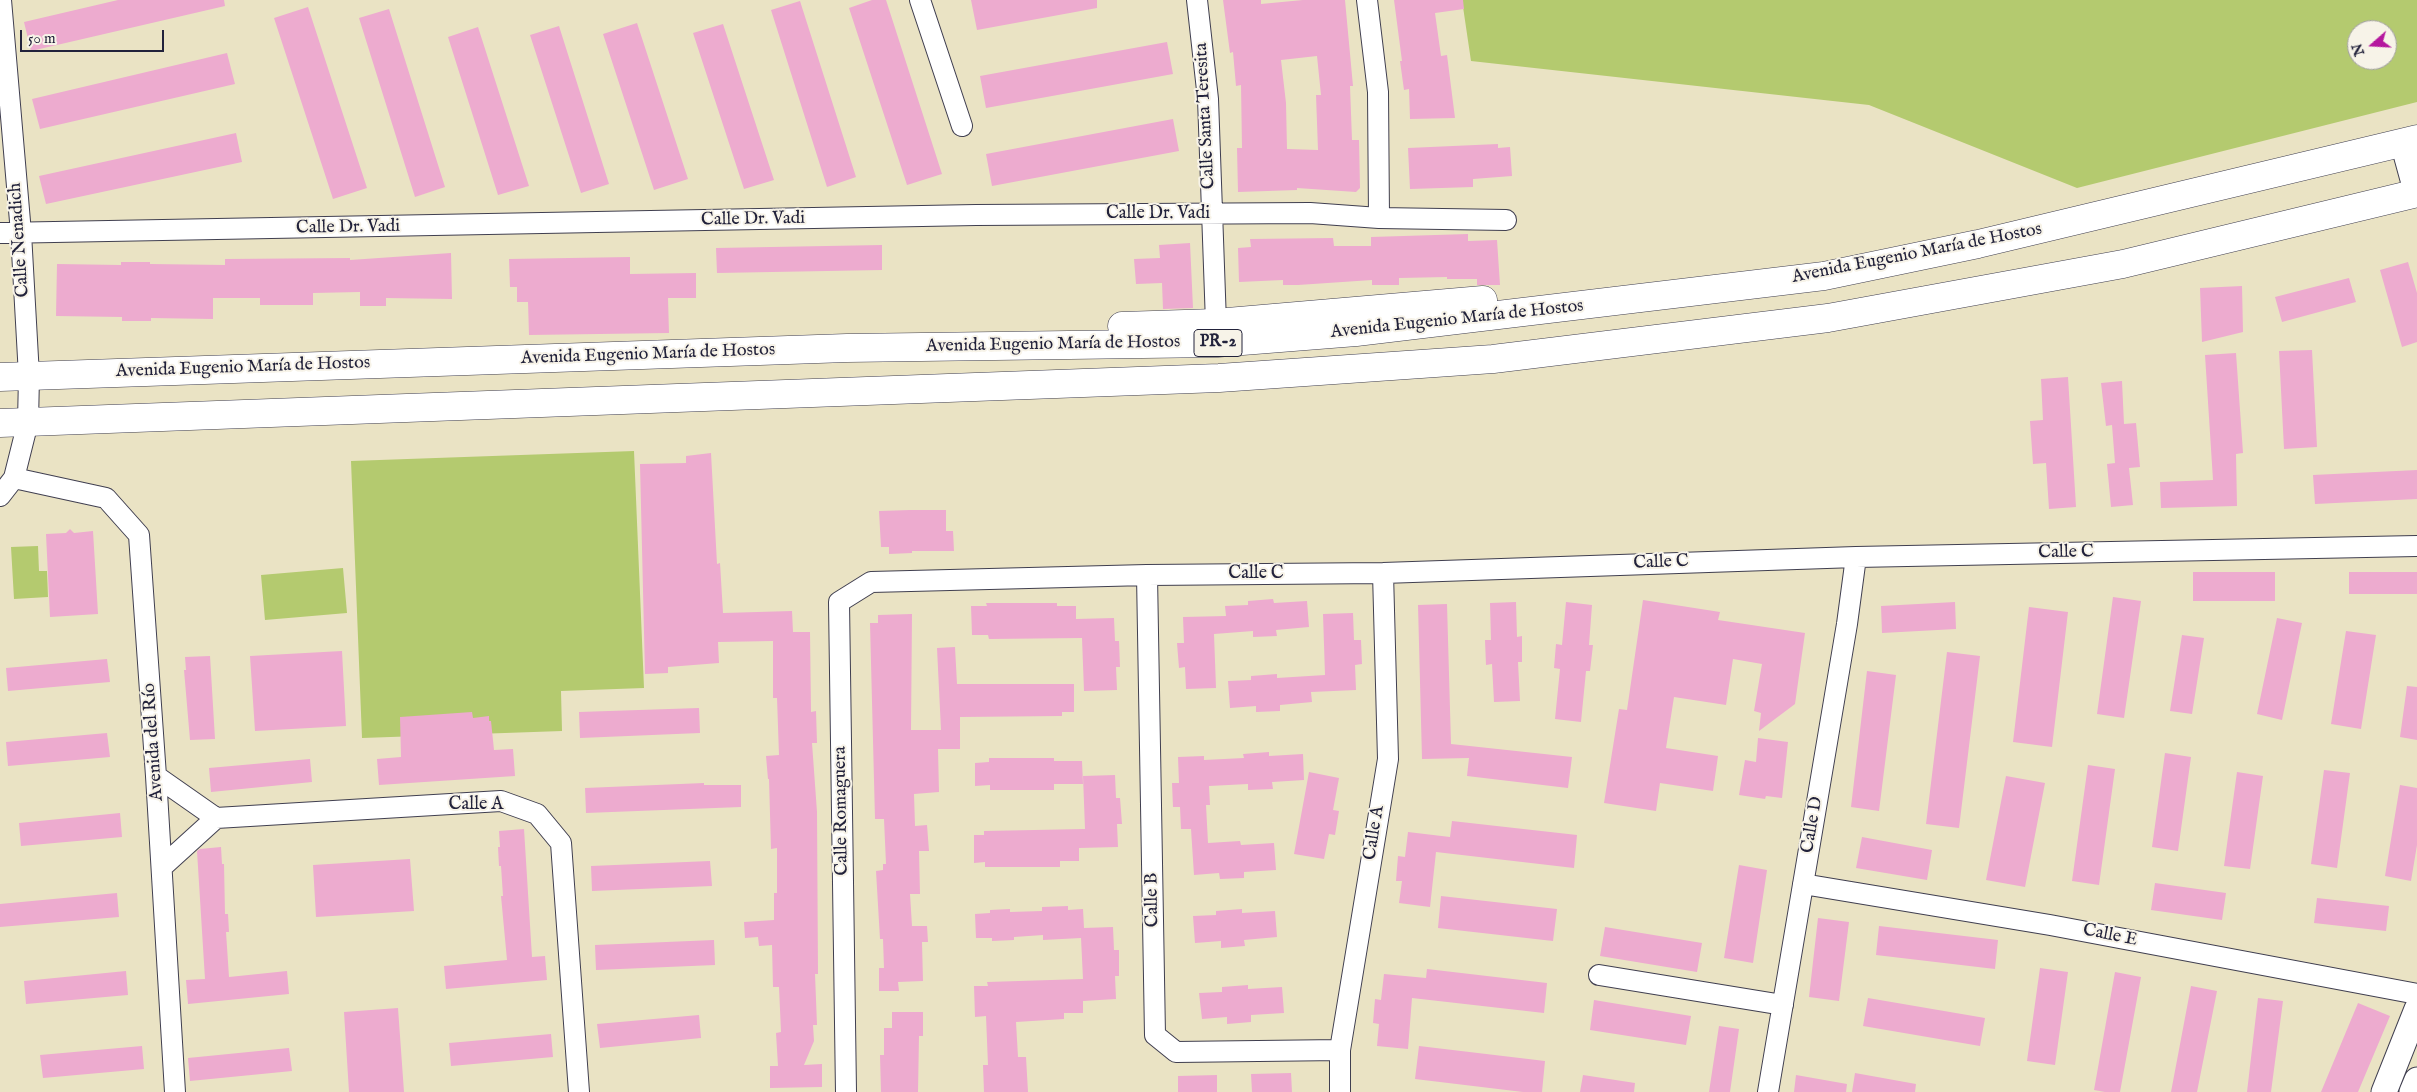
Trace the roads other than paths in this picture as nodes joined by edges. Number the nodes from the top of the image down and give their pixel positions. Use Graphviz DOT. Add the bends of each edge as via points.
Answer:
graph roads {
  1 [pos="1,0"];
  2 [pos="920,0"];
  3 [pos="1197,0"];
  4 [pos="1367,0"];
  5 [pos="962,126"];
  6 [pos="2410,141"];
  7 [pos="2417,193"];
  8 [pos="1211,214"];
  9 [pos="1379,218"];
  10 [pos="1506,220"];
  11 [pos="0,233"];
  12 [pos="21,233"];
  13 [pos="1599,304"];
  14 [pos="1216,323"];
  15 [pos="1004,346"];
  16 [pos="29,376"];
  17 [pos="0,377"];
  18 [pos="28,422"];
  19 [pos="0,423"];
  20 [pos="14,478"];
  21 [pos="0,496"];
  22 [pos="2417,546"];
  23 [pos="1856,557"];
  24 [pos="1383,573"];
  25 [pos="1147,575"];
  26 [pos="905,580"];
  27 [pos="156,776"];
  28 [pos="216,818"];
  29 [pos="162,867"];
  30 [pos="1803,884"];
  31 [pos="1599,975"];
  32 [pos="2417,994"];
  33 [pos="1783,1005"];
  34 [pos="2417,1008"];
  35 [pos="1340,1050"];
  36 [pos="2417,1080"];
  37 [pos="175,1092"];
  38 [pos="580,1092"];
  39 [pos="846,1092"];
  40 [pos="1340,1092"];
  41 [pos="1768,1092"];
  42 [pos="2384,1092"];
  43 [pos="2412,1092"];
  1 -- 12 [label="street, Calle Nenadich"];
  2 -- 5 [label="street"];
  3 -- 8 [label="street, Calle Santa Teresita" via="1208,99"];
  4 -- 9 [label="street" via="1378,92"];
  6 -- 7 [label="main road"];
  6 -- 13 [label="highway, Avenida Eugenio María de Hostos / PR-2" via="1978,244 1824,276"];
  7 -- 18 [label="highway, Avenida Eugenio María de Hostos / PR-2" via="2123,264 1828,318 1493,359 1219,378"];
  8 -- 9 [label="street, Calle Dr. Vadi" via="1310,213"];
  8 -- 12 [label="street, Calle Dr. Vadi" via="976,215"];
  8 -- 14 [label="street, Calle Santa Teresita"];
  9 -- 10 [label="street, Calle Dr. Vadi"];
  11 -- 12 [label="street, Calle Dr. Vadi"];
  12 -- 16 [label="street, Calle Nenadich"];
  13 -- 14 [label="highway" via="1504,298"];
  13 -- 15 [label="highway, Avenida Eugenio María de Hostos / PR-2" via="1356,332 1216,343"];
  14 -- 15 [label="highway" via="1121,326"];
  15 -- 16 [label="highway, Avenida Eugenio María de Hostos / PR-2" via="848,348"];
  16 -- 17 [label="highway, Avenida Eugenio María de Hostos / PR-2"];
  16 -- 18 [label="street, Calle Nenadich"];
  18 -- 19 [label="highway, Avenida Eugenio María de Hostos / PR-2"];
  18 -- 20 [label="street, Calle Nenadich"];
  20 -- 21 [label="street"];
  20 -- 27 [label="street, Avenida del Río" via="106,498 139,536"];
  22 -- 23 [label="street, Calle C"];
  23 -- 24 [label="street, Calle C"];
  23 -- 30 [label="street, Calle D"];
  24 -- 25 [label="street, Calle C"];
  24 -- 35 [label="street, Calle A" via="1388,759"];
  25 -- 26 [label="street, Calle C"];
  25 -- 35 [label="street, Calle B" via="1155,1035 1176,1052"];
  26 -- 39 [label="street, Calle Romaguera" via="870,582 839,602"];
  27 -- 28 [label="street"];
  27 -- 29 [label="street, Avenida del Río"];
  28 -- 29 [label="street"];
  28 -- 38 [label="street, Calle A" via="501,801 537,814 562,843"];
  29 -- 37 [label="street, Avenida del Río"];
  30 -- 32 [label="street, Calle E" via="2050,925"];
  30 -- 33 [label="street, Calle D"];
  31 -- 33 [label="street"];
  33 -- 41 [label="street, Calle D"];
  34 -- 42 [label="main road"];
  35 -- 40 [label="street, Calle A"];
  36 -- 43 [label="main road"];
}
